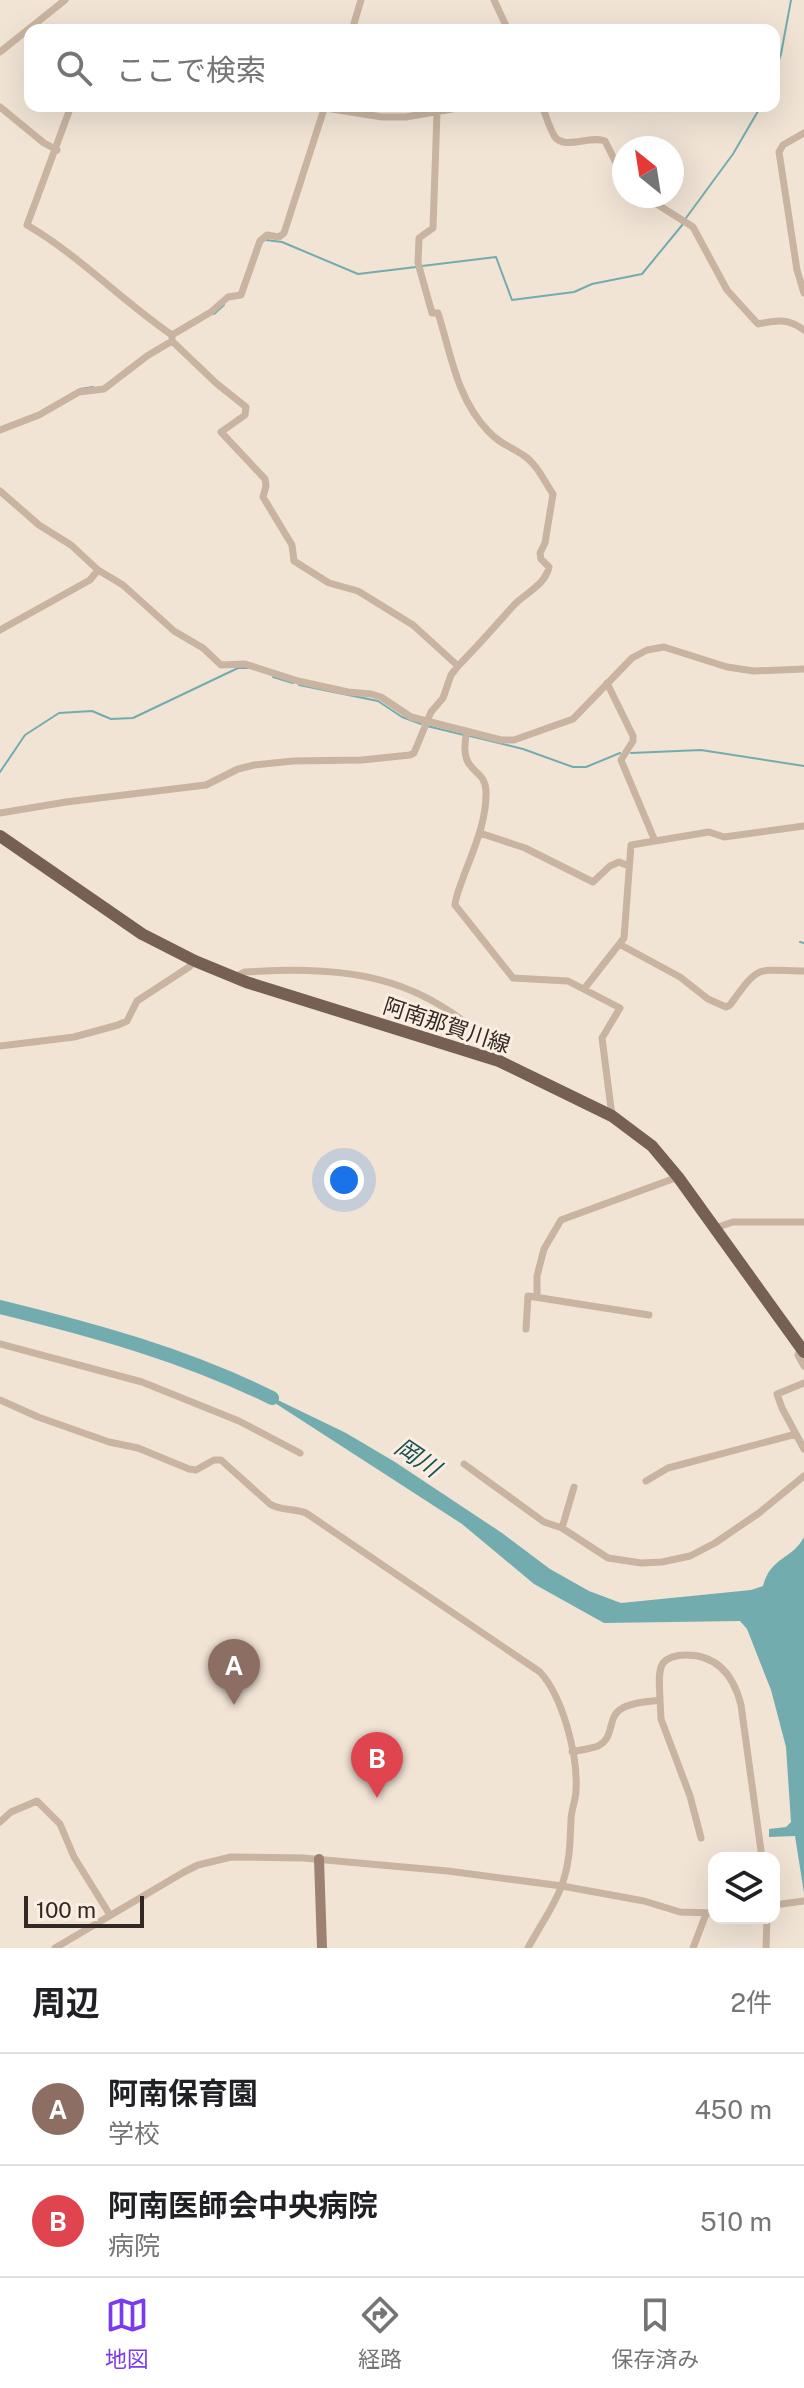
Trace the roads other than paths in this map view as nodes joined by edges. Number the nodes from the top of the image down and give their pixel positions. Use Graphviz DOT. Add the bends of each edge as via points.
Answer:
graph roads {
  1 [pos="65,0"];
  2 [pos="361,0"];
  3 [pos="494,0"];
  4 [pos="39,24"];
  5 [pos="354,24"];
  6 [pos="505,24"];
  7 [pos="24,37"];
  8 [pos="0,52"];
  9 [pos="0,107"];
  10 [pos="69,112"];
  11 [pos="323,112"];
  12 [pos="354,112"];
  13 [pos="442,112"];
  14 [pos="545,112"];
  15 [pos="437,113"];
  16 [pos="804,133"];
  17 [pos="57,150"];
  18 [pos="612,155"];
  19 [pos="663,208"];
  20 [pos="804,293"];
  21 [pos="804,330"];
  22 [pos="172,338"];
  23 [pos="0,430"];
  24 [pos="0,491"];
  25 [pos="98,570"];
  26 [pos="0,630"];
  27 [pos="458,666"];
  28 [pos="804,669"];
  29 [pos="607,683"];
  30 [pos="427,724"];
  31 [pos="466,734"];
  32 [pos="0,813"];
  33 [pos="804,826"];
  34 [pos="480,833"];
  35 [pos="0,836"];
  36 [pos="655,841"];
  37 [pos="629,866"];
  38 [pos="621,945"];
  39 [pos="195,961"];
  40 [pos="804,971"];
  41 [pos="235,977"];
  42 [pos="584,989"];
  43 [pos="0,1046"];
  44 [pos="499,1061"];
  45 [pos="612,1116"];
  46 [pos="678,1177"];
  47 [pos="804,1222"];
  48 [pos="715,1228"];
  49 [pos="537,1297"];
  50 [pos="649,1315"];
  51 [pos="526,1329"];
  52 [pos="0,1344"];
  53 [pos="803,1350"];
  54 [pos="804,1366"];
  55 [pos="804,1383"];
  56 [pos="0,1400"];
  57 [pos="796,1434"];
  58 [pos="804,1449"];
  59 [pos="300,1453"];
  60 [pos="464,1464"];
  61 [pos="804,1476"];
  62 [pos="646,1481"];
  63 [pos="574,1487"];
  64 [pos="562,1528"];
  65 [pos="660,1700"];
  66 [pos="572,1752"];
  67 [pos="0,1822"];
  68 [pos="701,1838"];
  69 [pos="761,1852"];
  70 [pos="319,1859"];
  71 [pos="562,1886"];
  72 [pos="804,1901"];
  73 [pos="780,1904"];
  74 [pos="708,1913"];
  75 [pos="110,1915"];
  76 [pos="708,1917"];
  77 [pos="767,1924"];
  78 [pos="55,1948"];
  79 [pos="322,1948"];
  80 [pos="528,1948"];
  81 [pos="693,1948"];
  82 [pos="766,1948"];
  1 -- 4 [label="street"];
  2 -- 5 [label="street"];
  3 -- 6 [label="street"];
  7 -- 8 [label="street"];
  9 -- 17 [label="street"];
  10 -- 17 [label="street"];
  11 -- 22 [label="street" via="284,233 260,241 241,295 228,297"];
  12 -- 15 [label="street" via="382,117"];
  13 -- 15 [label="street"];
  14 -- 18 [label="street" via="556,139 599,139"];
  15 -- 27 [label="street" via="433,228 419,238 418,250 432,313 438,313 472,412 505,447 534,465 554,501 540,553 548,573"];
  16 -- 20 [label="street" via="779,152"];
  17 -- 22 [label="street" via="27,225"];
  19 -- 21 [label="street" via="693,227 727,290 758,324 782,319"];
  22 -- 23 [label="street" via="104,389 86,390"];
  22 -- 27 [label="street" via="246,407 245,415 221,432 265,479 263,497 292,545 294,561 413,625"];
  24 -- 25 [label="street"];
  25 -- 26 [label="street" via="90,580"];
  25 -- 30 [label="street" via="221,665 245,664 298,681 371,694"];
  27 -- 30 [label="street"];
  28 -- 29 [label="street" via="727,667 664,647 632,658"];
  29 -- 31 [label="street" via="564,725 514,740"];
  29 -- 36 [label="street" via="633,736 621,760"];
  30 -- 31 [label="street"];
  30 -- 32 [label="street" via="410,755 254,765 206,785"];
  31 -- 34 [label="street" via="463,754 485,784"];
  33 -- 36 [label="street"];
  34 -- 37 [label="street" via="525,848 593,882 619,862"];
  34 -- 42 [label="street" via="455,905 513,978 558,979"];
  35 -- 39 [label="main road, 阿南那賀川線" via="142,934"];
  36 -- 37 [label="street" via="631,845"];
  37 -- 38 [label="street"];
  38 -- 40 [label="street" via="726,1007 759,970"];
  38 -- 42 [label="street"];
  39 -- 41 [label="main road, 阿南那賀川線"];
  39 -- 43 [label="street" via="137,1001 127,1021 118,1025 74,1037"];
  41 -- 44 [label="main road, 阿南那賀川線"];
  41 -- 44 [label="street" via="313,969 400,984 466,1023 488,1042"];
  42 -- 45 [label="street" via="620,1008 602,1038"];
  44 -- 45 [label="main road, 阿南那賀川線"];
  45 -- 46 [label="main road, 阿南那賀川線" via="652,1146"];
  46 -- 48 [label="main road, 阿南那賀川線"];
  46 -- 49 [label="street" via="561,1220 544,1249"];
  47 -- 48 [label="street" via="733,1222"];
  48 -- 53 [label="main road, 阿南那賀川線"];
  49 -- 50 [label="street"];
  49 -- 51 [label="street" via="526,1300"];
  52 -- 59 [label="street" via="142,1382 239,1421"];
  53 -- 54 [label="street" via="798,1355"];
  55 -- 57 [label="street" via="777,1394"];
  56 -- 66 [label="street" via="189,1469 214,1460 226,1462 277,1509 306,1513 542,1674 563,1716"];
  57 -- 58 [label="street"];
  57 -- 62 [label="street" via="668,1468"];
  60 -- 64 [label="street" via="544,1522"];
  61 -- 64 [label="street" via="759,1513 690,1556 641,1563 608,1558"];
  63 -- 64 [label="street"];
  65 -- 66 [label="street" via="621,1709 605,1741"];
  65 -- 68 [label="street" via="661,1719"];
  65 -- 69 [label="street" via="663,1663 680,1655 717,1664 737,1688"];
  66 -- 71 [label="street" via="576,1789"];
  67 -- 75 [label="street" via="37,1801 60,1824"];
  70 -- 71 [label="street"];
  70 -- 75 [label="street" via="243,1856 209,1862"];
  70 -- 79 [label="street"];
  71 -- 74 [label="street" via="680,1912"];
  71 -- 80 [label="street"];
  72 -- 73 [label="street"];
  75 -- 78 [label="street"];
  76 -- 81 [label="street"];
  77 -- 82 [label="street"];
}
